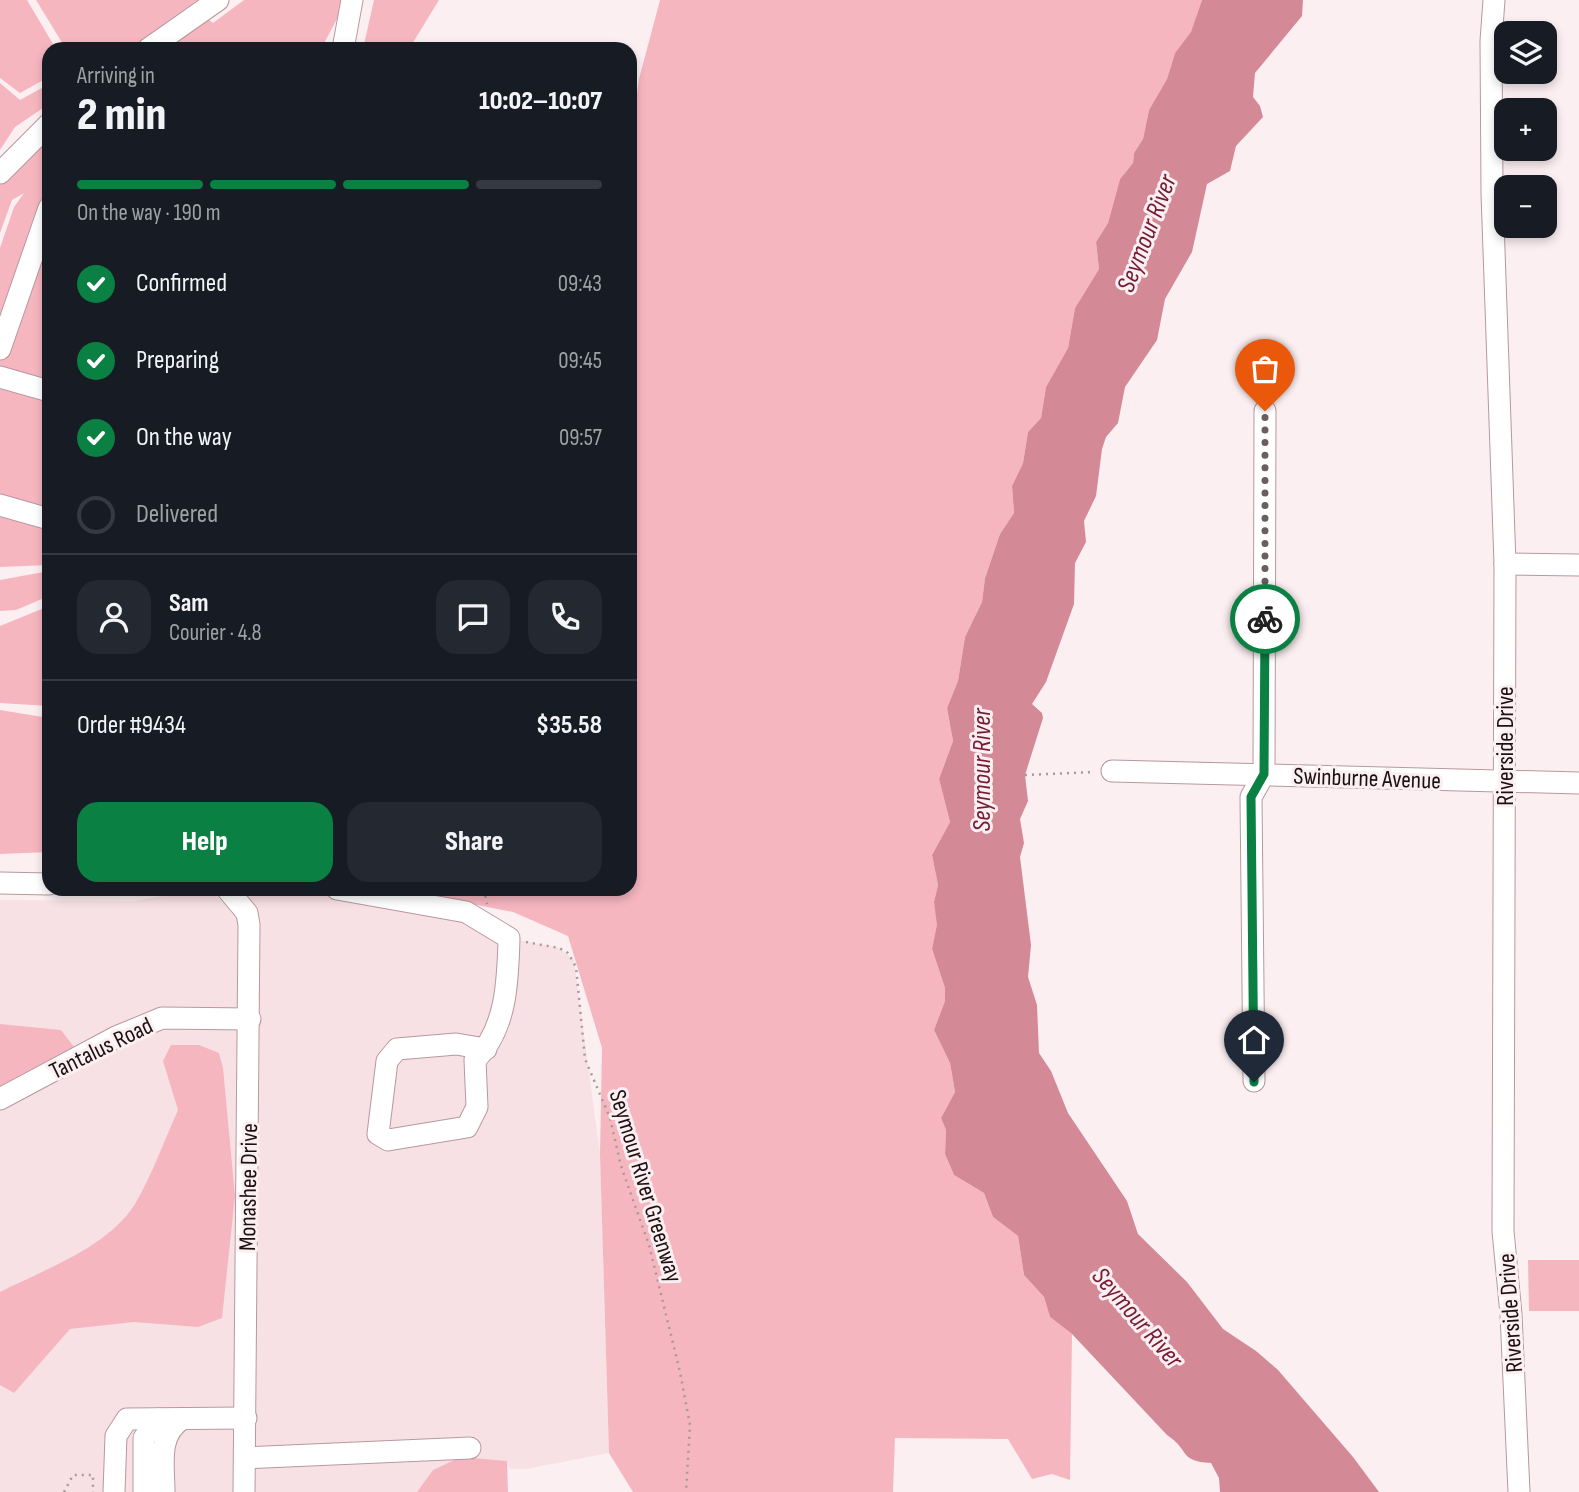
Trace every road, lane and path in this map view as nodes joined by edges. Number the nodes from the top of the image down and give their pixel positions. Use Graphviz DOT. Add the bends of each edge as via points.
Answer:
graph roads {
  1 [pos="218,0"];
  2 [pos="352,0"];
  3 [pos="1494,0"];
  4 [pos="158,42"];
  5 [pos="344,42"];
  6 [pos="42,131"];
  7 [pos="0,173"];
  8 [pos="42,228"];
  9 [pos="0,349"];
  10 [pos="0,377"];
  11 [pos="42,389"];
  12 [pos="1265,411"];
  13 [pos="0,505"];
  14 [pos="42,517"];
  15 [pos="1505,564"];
  16 [pos="1579,565"];
  17 [pos="1112,771"];
  18 [pos="1264,774"];
  19 [pos="1025,775"];
  20 [pos="1505,782"];
  21 [pos="1579,783"];
  22 [pos="0,883"];
  23 [pos="42,884"];
  24 [pos="233,896"];
  25 [pos="376,896"];
  26 [pos="509,938"];
  27 [pos="250,1019"];
  28 [pos="486,1049"];
  29 [pos="1254,1082"];
  30 [pos="0,1099"];
  31 [pos="246,1418"];
  32 [pos="158,1419"];
  33 [pos="182,1419"];
  34 [pos="470,1448"];
  35 [pos="245,1458"];
  36 [pos="64,1492"];
  37 [pos="93,1492"];
  38 [pos="114,1492"];
  39 [pos="144,1492"];
  40 [pos="164,1492"];
  41 [pos="244,1492"];
  42 [pos="686,1492"];
  43 [pos="1519,1492"];
  1 -- 4 [label="street"];
  2 -- 5 [label="street"];
  3 -- 15 [label="street, Riverside Drive" via="1490,41 1492,193"];
  6 -- 7 [label="street"];
  8 -- 9 [label="street"];
  10 -- 11 [label="street"];
  12 -- 18 [label="street"];
  13 -- 14 [label="street"];
  15 -- 16 [label="street"];
  15 -- 20 [label="street, Riverside Drive"];
  17 -- 18 [label="street, Swinburne Avenue"];
  17 -- 19 [label="path"];
  18 -- 20 [label="street, Swinburne Avenue"];
  18 -- 29 [label="street" via="1251,797"];
  20 -- 21 [label="street, Swinburne Avenue"];
  20 -- 43 [label="street, Riverside Drive" via="1503,1231"];
  22 -- 23 [label="street"];
  24 -- 27 [label="street, Monashee Drive" via="247,913 249,925"];
  25 -- 26 [label="street" via="466,912"];
  26 -- 28 [label="street" via="503,1008"];
  26 -- 42 [label="path, Seymour River Greenway" via="559,948 574,960 585,1059 610,1118 621,1166 649,1245 680,1372 690,1425"];
  27 -- 30 [label="street, Tantalus Road" via="162,1018 116,1037"];
  27 -- 31 [label="street, Monashee Drive"];
  28 -- 28 [label="street" via="475,1060 477,1107 467,1127 388,1140 379,1134 387,1061 397,1049 456,1044"];
  31 -- 33 [label="street"];
  31 -- 35 [label="street, Monashee Drive"];
  32 -- 33 [label="street"];
  32 -- 38 [label="street" via="127,1419 116,1436"];
  32 -- 39 [label="street" via="144,1438"];
  33 -- 40 [label="street" via="167,1431 164,1442"];
  34 -- 35 [label="street"];
  35 -- 41 [label="street, Monashee Drive"];
  36 -- 37 [label="path" via="73,1475 93,1475"];
}
